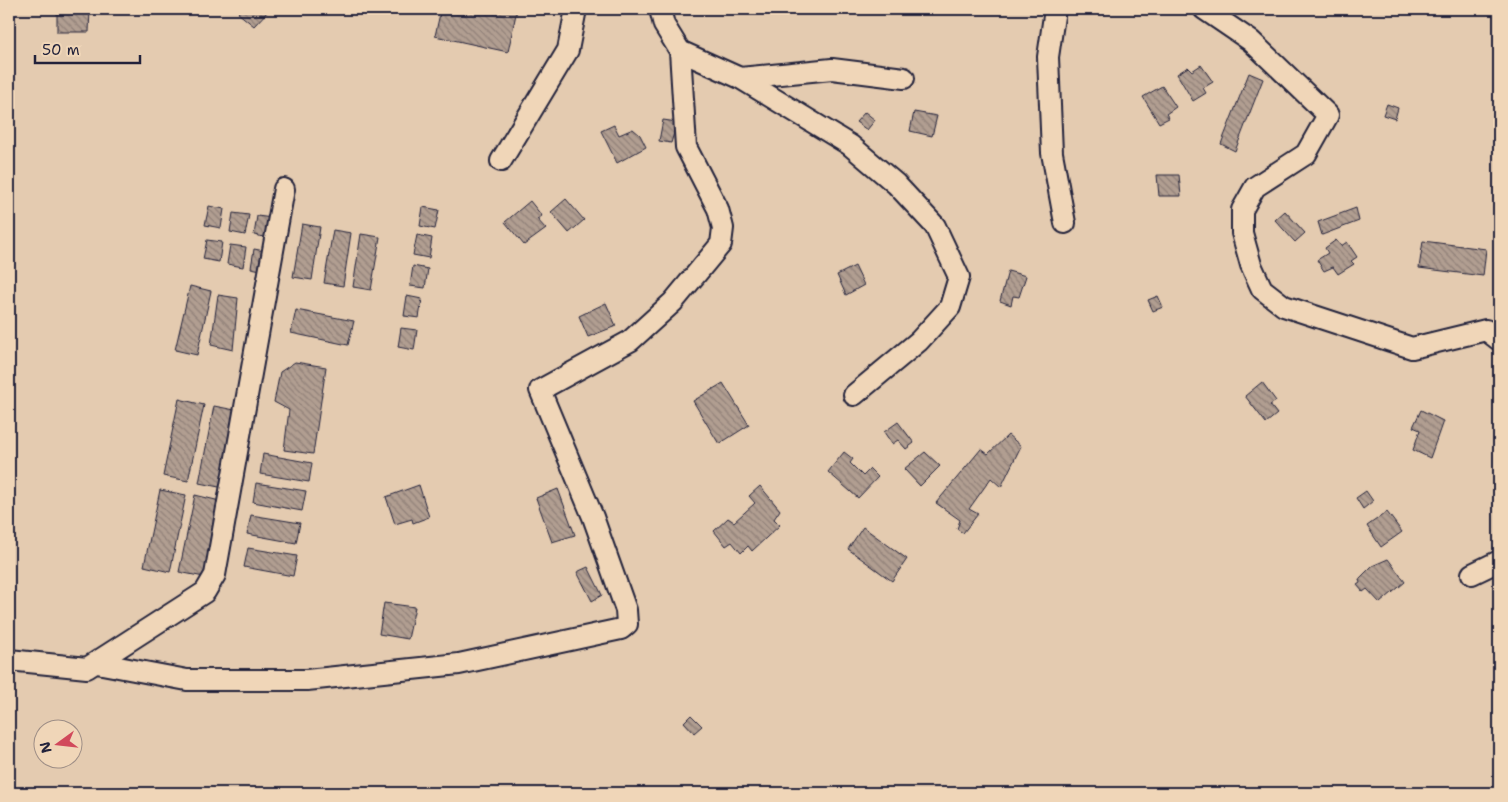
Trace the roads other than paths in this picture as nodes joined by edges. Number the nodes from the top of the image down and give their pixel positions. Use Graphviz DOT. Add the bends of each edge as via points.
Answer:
graph roads {
  1 [pos="576,9"];
  2 [pos="660,9"];
  3 [pos="1055,9"];
  4 [pos="1204,9"];
  5 [pos="680,51"];
  6 [pos="740,78"];
  7 [pos="904,78"];
  8 [pos="501,160"];
  9 [pos="284,189"];
  10 [pos="1065,224"];
  11 [pos="1499,340"];
  12 [pos="854,395"];
  13 [pos="1499,562"];
  14 [pos="1472,574"];
  15 [pos="9,660"];
  16 [pos="97,662"];
  1 -- 8 [label="street" via="568,50"];
  2 -- 5 [label="street" via="664,25"];
  3 -- 10 [label="street" via="1048,57 1052,153"];
  4 -- 11 [label="street" via="1251,41 1328,114 1306,154 1255,187 1242,210 1242,233 1262,289 1284,306 1412,348 1486,330"];
  5 -- 6 [label="street"];
  5 -- 16 [label="street" via="686,147 718,209 723,228 721,244 673,302 630,340 540,390 593,517 626,610 627,624 621,629 458,664 307,680 187,680"];
  6 -- 7 [label="street" via="832,69"];
  6 -- 12 [label="street" via="850,145 896,184 935,226 959,277 950,307 919,341"];
  9 -- 16 [label="street" via="215,575 205,592"];
  13 -- 14 [label="street"];
  15 -- 16 [label="street" via="87,668"];
}
